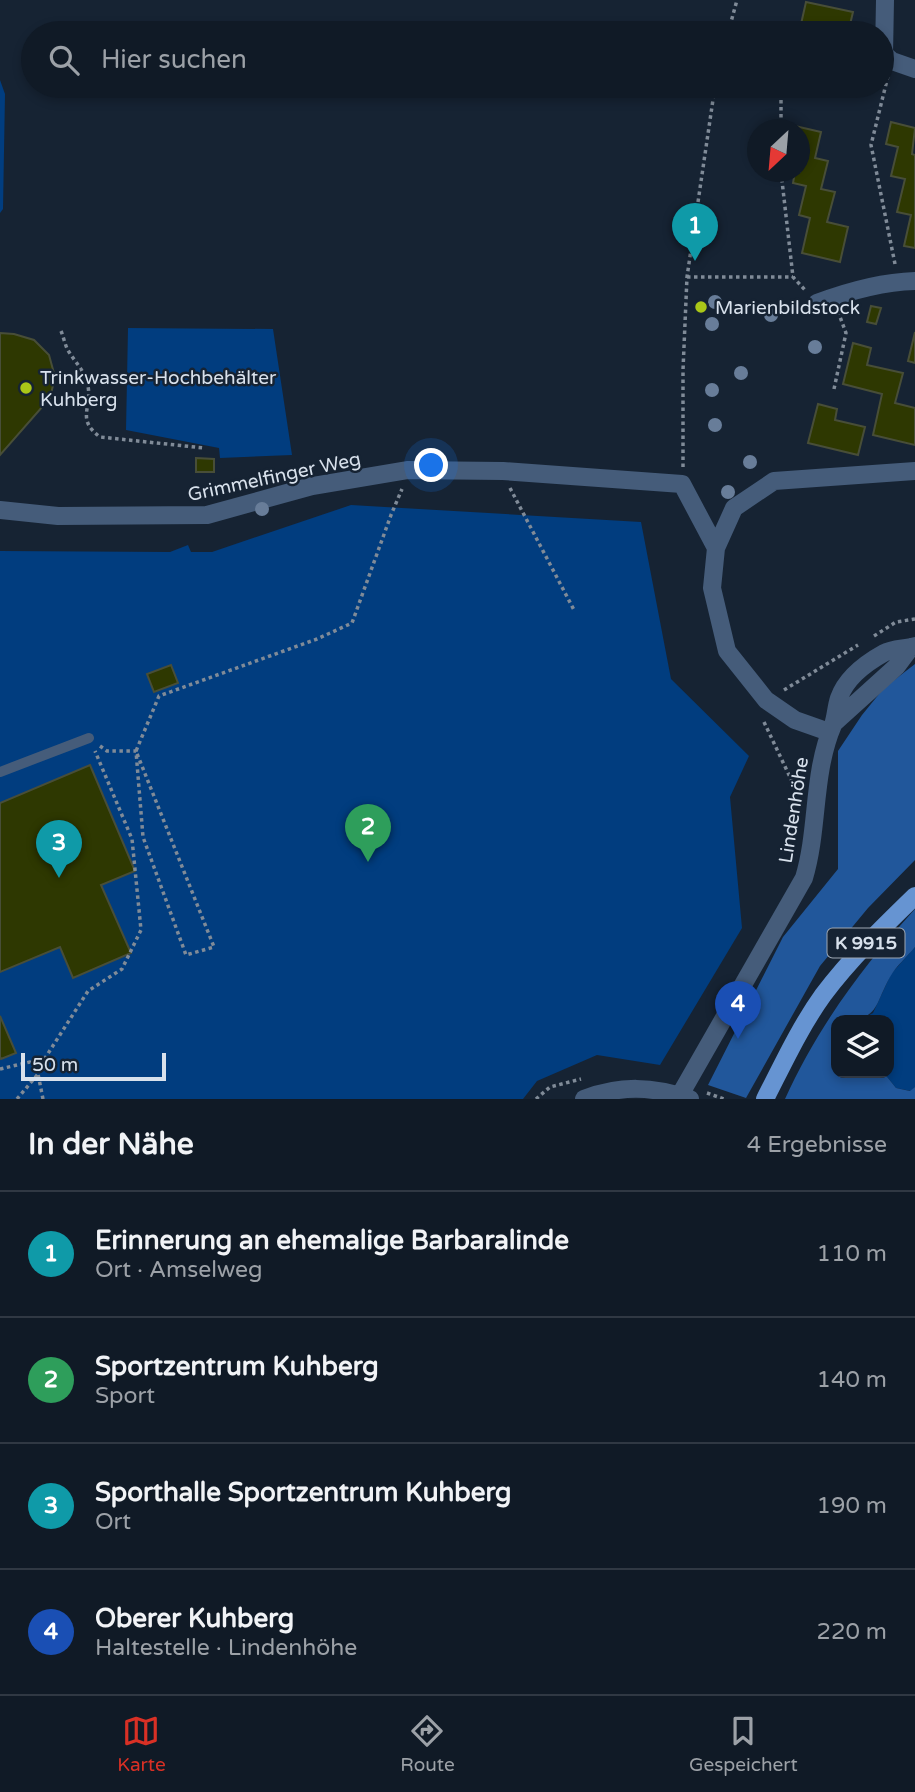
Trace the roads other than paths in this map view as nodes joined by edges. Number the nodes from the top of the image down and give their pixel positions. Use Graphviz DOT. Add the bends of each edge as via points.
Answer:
graph roads {
  1 [pos="885,0"];
  2 [pos="885,21"];
  3 [pos="894,62"];
  4 [pos="915,69"];
  5 [pos="915,281"];
  6 [pos="817,303"];
  7 [pos="915,471"];
  8 [pos="0,510"];
  9 [pos="716,548"];
  10 [pos="913,647"];
  11 [pos="831,727"];
  12 [pos="89,738"];
  13 [pos="0,772"];
  14 [pos="915,896"];
  15 [pos="686,1093"];
  16 [pos="584,1099"];
  17 [pos="765,1099"];
  1 -- 2 [label="street"];
  3 -- 4 [label="street"];
  5 -- 6 [label="street" via="853,290"];
  7 -- 9 [label="street" via="774,481 734,508"];
  8 -- 9 [label="street, Grimmelfinger Weg" via="58,516 207,515 312,486 407,470 503,471 682,484"];
  9 -- 11 [label="street" via="712,587 727,651 766,700 795,720"];
  10 -- 11 [label="street, Lindenhöhe" via="887,651 848,681"];
  11 -- 15 [label="street, Lindenhöhe" via="817,785 804,878"];
  12 -- 13 [label="lane"];
  14 -- 17 [label="main road, K 9915" via="866,943 823,996"];
  15 -- 16 [label="street" via="607,1090"];
}
